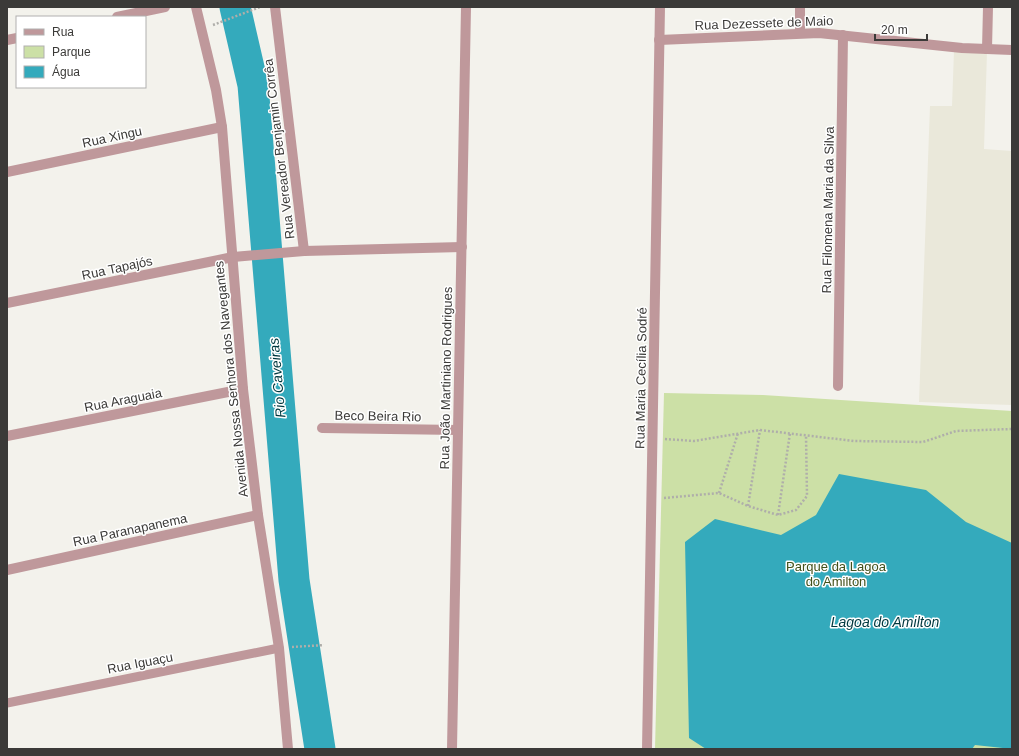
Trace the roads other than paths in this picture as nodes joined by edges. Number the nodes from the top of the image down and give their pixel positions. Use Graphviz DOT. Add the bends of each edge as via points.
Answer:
graph roads {
  1 [pos="165,7"];
  2 [pos="196,7"];
  3 [pos="275,7"];
  4 [pos="466,7"];
  5 [pos="660,7"];
  6 [pos="800,7"];
  7 [pos="988,7"];
  8 [pos="122,16"];
  9 [pos="800,33"];
  10 [pos="843,35"];
  11 [pos="660,40"];
  12 [pos="987,49"];
  13 [pos="1012,50"];
  14 [pos="222,127"];
  15 [pos="7,172"];
  16 [pos="462,247"];
  17 [pos="299,251"];
  18 [pos="232,257"];
  19 [pos="7,303"];
  20 [pos="838,386"];
  21 [pos="243,389"];
  22 [pos="322,428"];
  23 [pos="458,430"];
  24 [pos="7,436"];
  25 [pos="258,515"];
  26 [pos="7,570"];
  27 [pos="279,648"];
  28 [pos="7,702"];
  29 [pos="288,749"];
  30 [pos="452,749"];
  31 [pos="647,749"];
  1 -- 8 [label="street"];
  2 -- 14 [label="street, Avenida Nossa Senhora dos Navegantes"];
  3 -- 17 [label="street, Rua Vereador Benjamin Corrêa"];
  4 -- 16 [label="street, Rua João Martiniano Rodrigues"];
  5 -- 11 [label="street, Rua Maria Cecília Sodré"];
  6 -- 9 [label="street"];
  7 -- 12 [label="street"];
  9 -- 10 [label="street, Rua Dezessete de Maio"];
  9 -- 11 [label="street, Rua Dezessete de Maio"];
  10 -- 12 [label="street, Rua Dezessete de Maio"];
  10 -- 20 [label="street, Rua Filomena Maria da Silva"];
  11 -- 31 [label="street, Rua Maria Cecília Sodré"];
  12 -- 13 [label="street, Rua Dezessete de Maio"];
  14 -- 15 [label="street, Rua Xingu"];
  14 -- 18 [label="street, Avenida Nossa Senhora dos Navegantes"];
  16 -- 17 [label="street, Rua Vereador Benjamin Corrêa"];
  16 -- 23 [label="street, Rua João Martiniano Rodrigues"];
  17 -- 18 [label="street, Rua Tapajós"];
  18 -- 19 [label="street, Rua Tapajós"];
  18 -- 21 [label="street, Avenida Nossa Senhora dos Navegantes"];
  21 -- 24 [label="street, Rua Araguaia"];
  21 -- 25 [label="street, Avenida Nossa Senhora dos Navegantes"];
  22 -- 23 [label="street, Beco Beira Rio"];
  23 -- 30 [label="street, Rua João Martiniano Rodrigues"];
  25 -- 26 [label="street, Rua Paranapanema"];
  25 -- 27 [label="street, Avenida Nossa Senhora dos Navegantes"];
  27 -- 28 [label="lane, Rua Iguaçu"];
  27 -- 29 [label="street, Avenida Nossa Senhora dos Navegantes"];
}
